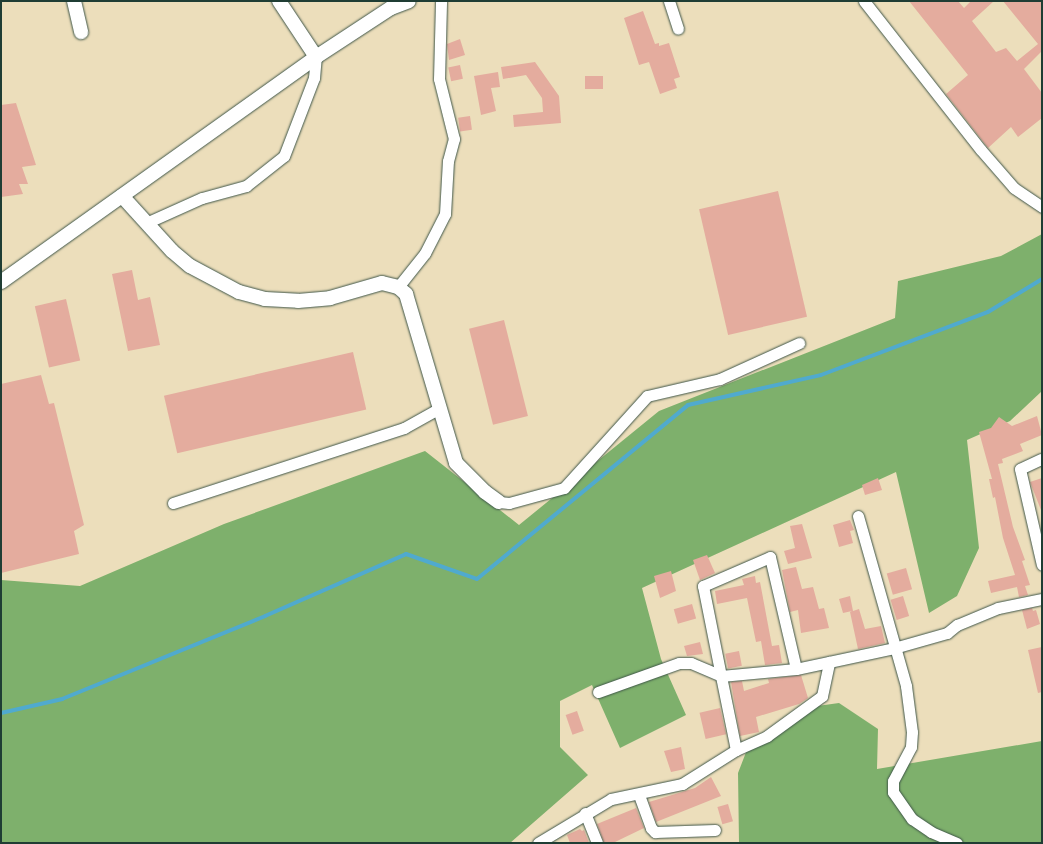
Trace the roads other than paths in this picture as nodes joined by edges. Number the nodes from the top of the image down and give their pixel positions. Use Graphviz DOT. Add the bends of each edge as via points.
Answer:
graph roads {
  1 [pos="74,1"];
  2 [pos="279,1"];
  3 [pos="410,1"];
  4 [pos="441,1"];
  5 [pos="669,1"];
  6 [pos="864,1"];
  7 [pos="678,29"];
  8 [pos="81,32"];
  9 [pos="316,57"];
  10 [pos="122,196"];
  11 [pos="1042,207"];
  12 [pos="146,223"];
  13 [pos="1,282"];
  14 [pos="398,287"];
  15 [pos="799,343"];
  16 [pos="440,408"];
  17 [pos="1042,460"];
  18 [pos="500,502"];
  19 [pos="173,503"];
  20 [pos="858,516"];
  21 [pos="1042,565"];
  22 [pos="1042,599"];
  23 [pos="894,648"];
  24 [pos="829,662"];
  25 [pos="796,669"];
  26 [pos="721,676"];
  27 [pos="598,692"];
  28 [pos="736,750"];
  29 [pos="639,795"];
  30 [pos="585,813"];
  31 [pos="715,830"];
  32 [pos="538,843"];
  33 [pos="597,843"];
  34 [pos="957,843"];
  1 -- 8 [label="street"];
  2 -- 9 [label="street"];
  3 -- 9 [label="street" via="391,8"];
  4 -- 14 [label="street" via="439,78 454,139 448,161 445,214 425,253"];
  5 -- 7 [label="street"];
  6 -- 11 [label="street" via="981,150 1014,188"];
  9 -- 10 [label="street"];
  9 -- 12 [label="street" via="314,78 284,156 246,186 202,198"];
  10 -- 12 [label="street"];
  10 -- 13 [label="street"];
  12 -- 14 [label="street" via="190,266 239,292 265,299 298,301 330,298 382,283"];
  14 -- 16 [label="street" via="406,294"];
  15 -- 18 [label="street" via="720,379 647,396 564,488 509,503"];
  16 -- 18 [label="street" via="456,463 485,492"];
  16 -- 19 [label="street" via="404,428"];
  17 -- 21 [label="street" via="1041,458 1020,469"];
  20 -- 23 [label="street"];
  22 -- 23 [label="street" via="998,608 968,620 947,633"];
  23 -- 24 [label="street"];
  23 -- 34 [label="street" via="906,686 912,732 911,747 893,781 893,792 912,819 931,832"];
  24 -- 25 [label="street"];
  24 -- 28 [label="street" via="822,696 767,736"];
  25 -- 26 [label="street"];
  25 -- 26 [label="street" via="770,557 703,586"];
  26 -- 27 [label="street" via="691,663 679,663"];
  26 -- 28 [label="street"];
  28 -- 29 [label="street" via="682,784"];
  29 -- 30 [label="street" via="611,799"];
  29 -- 31 [label="street" via="651,828 655,832"];
  30 -- 32 [label="street"];
  30 -- 33 [label="street"];
}
